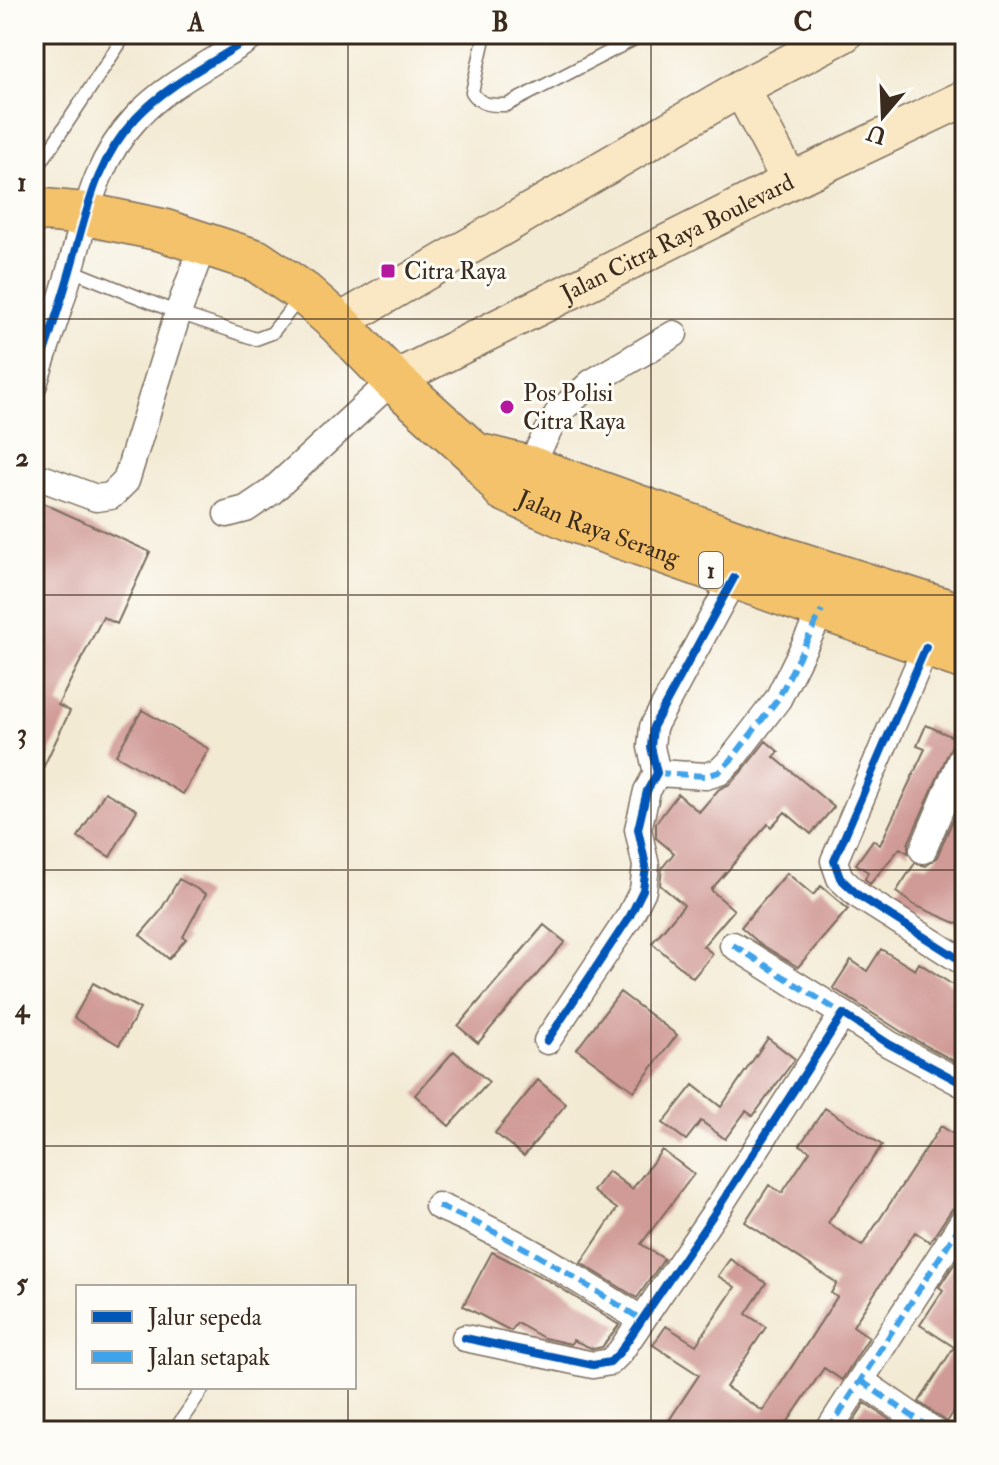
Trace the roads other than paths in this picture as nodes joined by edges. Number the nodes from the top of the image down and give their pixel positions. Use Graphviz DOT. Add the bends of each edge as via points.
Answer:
graph roads {
  1 [pos="126,34"];
  2 [pos="256,34"];
  3 [pos="485,34"];
  4 [pos="644,34"];
  5 [pos="844,34"];
  6 [pos="741,88"];
  7 [pos="965,98"];
  8 [pos="34,173"];
  9 [pos="790,181"];
  10 [pos="34,209"];
  11 [pos="85,214"];
  12 [pos="204,242"];
  13 [pos="71,270"];
  14 [pos="304,293"];
  15 [pos="178,313"];
  16 [pos="338,323"];
  17 [pos="674,334"];
  18 [pos="393,380"];
  19 [pos="34,384"];
  20 [pos="475,454"];
  21 [pos="529,467"];
  22 [pos="34,475"];
  23 [pos="227,514"];
  24 [pos="734,578"];
  25 [pos="822,610"];
  26 [pos="965,616"];
  27 [pos="946,653"];
  28 [pos="965,750"];
  29 [pos="657,773"];
  30 [pos="923,850"];
  31 [pos="733,945"];
  32 [pos="965,963"];
  33 [pos="843,1014"];
  34 [pos="547,1041"];
  35 [pos="965,1085"];
  36 [pos="438,1206"];
  37 [pos="965,1218"];
  38 [pos="642,1320"];
  39 [pos="465,1338"];
  40 [pos="861,1381"];
  41 [pos="203,1389"];
  42 [pos="930,1429"];
  43 [pos="174,1431"];
  44 [pos="828,1431"];
  1 -- 8 [label="lane"];
  2 -- 11 [label="street" via="138,115 106,157"];
  3 -- 4 [label="lane" via="472,92 479,102 507,105"];
  5 -- 6 [label="main road"];
  6 -- 9 [label="main road"];
  6 -- 16 [label="main road"];
  7 -- 9 [label="main road, Jalan Citra Raya Boulevard"];
  9 -- 18 [label="main road, Jalan Citra Raya Boulevard"];
  10 -- 11 [label="highway, Jalan Raya Serang / 1"];
  11 -- 12 [label="highway, Jalan Raya Serang / 1"];
  11 -- 13 [label="street"];
  12 -- 14 [label="highway, Jalan Raya Serang / 1" via="257,261"];
  12 -- 15 [label="street"];
  13 -- 15 [label="lane"];
  13 -- 19 [label="street"];
  14 -- 15 [label="lane" via="272,333 256,339"];
  14 -- 16 [label="highway, Jalan Raya Serang / 1"];
  15 -- 22 [label="street" via="126,481 111,496 96,498"];
  16 -- 18 [label="highway, Jalan Raya Serang / 1"];
  17 -- 21 [label="street" via="591,383 558,413"];
  18 -- 20 [label="highway, Jalan Raya Serang / 1"];
  18 -- 23 [label="street" via="271,492 246,509"];
  20 -- 21 [label="highway, Jalan Raya Serang / 1"];
  20 -- 24 [label="highway, Jalan Raya Serang / 1" via="504,490 571,520"];
  21 -- 26 [label="highway, Jalan Raya Serang / 1"];
  24 -- 25 [label="highway, Jalan Raya Serang / 1"];
  24 -- 29 [label="street" via="653,727"];
  25 -- 27 [label="highway, Jalan Raya Serang / 1"];
  25 -- 29 [label="street" via="778,699 719,772"];
  27 -- 32 [label="street" via="834,861 840,878 858,895"];
  28 -- 30 [label="street"];
  29 -- 34 [label="street" via="638,829 646,866 643,890"];
  31 -- 33 [label="street"];
  33 -- 35 [label="street"];
  33 -- 38 [label="street"];
  36 -- 38 [label="street" via="532,1251"];
  37 -- 40 [label="street"];
  38 -- 39 [label="street" via="610,1362 593,1365"];
  40 -- 42 [label="street"];
  40 -- 44 [label="street"];
  41 -- 43 [label="lane"];
}
